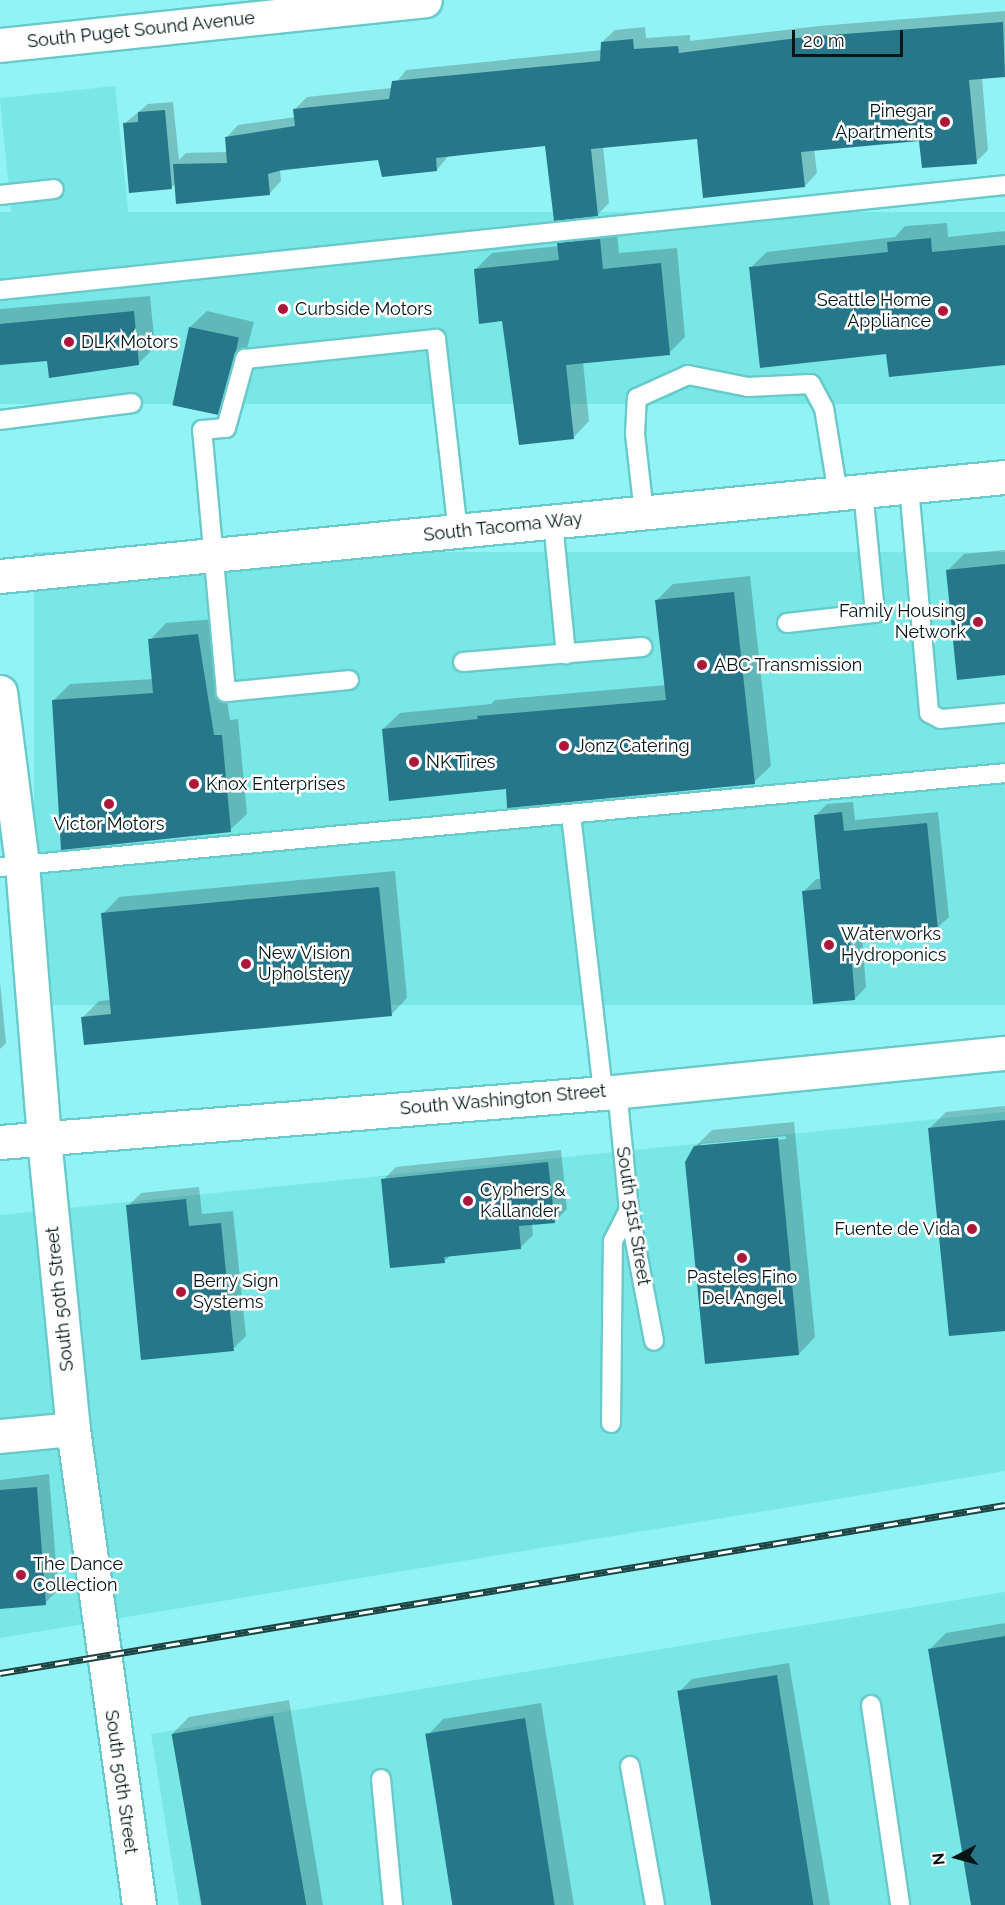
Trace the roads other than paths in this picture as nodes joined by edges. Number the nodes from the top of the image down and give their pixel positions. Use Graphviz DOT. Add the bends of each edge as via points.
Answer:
graph roads {
  1 [pos="424,0"];
  2 [pos="0,45"];
  3 [pos="1005,185"];
  4 [pos="54,189"];
  5 [pos="0,195"];
  6 [pos="0,290"];
  7 [pos="132,403"];
  8 [pos="0,420"];
  9 [pos="1005,477"];
  10 [pos="909,487"];
  11 [pos="850,492"];
  12 [pos="644,513"];
  13 [pos="553,522"];
  14 [pos="458,531"];
  15 [pos="213,556"];
  16 [pos="0,576"];
  17 [pos="787,623"];
  18 [pos="642,647"];
  19 [pos="567,654"];
  20 [pos="463,662"];
  21 [pos="349,680"];
  22 [pos="0,692"];
  23 [pos="1005,713"];
  24 [pos="1005,773"];
  25 [pos="6,793"];
  26 [pos="571,815"];
  27 [pos="11,866"];
  28 [pos="1005,1053"];
  29 [pos="610,1091"];
  30 [pos="44,1139"];
  31 [pos="0,1142"];
  32 [pos="629,1210"];
  33 [pos="654,1341"];
  34 [pos="611,1423"];
  35 [pos="74,1429"];
  36 [pos="0,1436"];
  37 [pos="871,1705"];
  38 [pos="630,1766"];
  39 [pos="381,1779"];
  40 [pos="139,1905"];
  41 [pos="393,1905"];
  42 [pos="655,1905"];
  43 [pos="900,1905"];
  1 -- 2 [label="street, South Puget Sound Avenue"];
  3 -- 6 [label="lane"];
  4 -- 5 [label="lane"];
  7 -- 8 [label="lane"];
  9 -- 10 [label="street, South Tacoma Way"];
  10 -- 11 [label="street, South Tacoma Way"];
  10 -- 23 [label="lane" via="929,713 941,719"];
  11 -- 12 [label="street, South Tacoma Way"];
  11 -- 12 [label="lane" via="824,408 811,384 748,387 688,375 636,398 635,434"];
  11 -- 17 [label="lane" via="875,613"];
  12 -- 13 [label="street, South Tacoma Way"];
  13 -- 14 [label="street, South Tacoma Way"];
  13 -- 19 [label="lane"];
  14 -- 15 [label="street, South Tacoma Way"];
  14 -- 15 [label="lane" via="436,339 245,359 226,428 202,430"];
  15 -- 16 [label="street, South Tacoma Way"];
  15 -- 21 [label="lane" via="226,692"];
  18 -- 19 [label="lane"];
  19 -- 20 [label="lane"];
  22 -- 25 [label="street, South 50th Street"];
  24 -- 26 [label="lane"];
  25 -- 27 [label="street, South 50th Street"];
  26 -- 27 [label="lane"];
  26 -- 29 [label="lane, South 51st Street"];
  27 -- 30 [label="street, South 50th Street"];
  28 -- 29 [label="street, South Washington Street"];
  29 -- 30 [label="street, South Washington Street"];
  29 -- 32 [label="lane, South 51st Street"];
  30 -- 31 [label="street, South Washington Street"];
  30 -- 35 [label="street, South 50th Street"];
  32 -- 33 [label="lane, South 51st Street"];
  32 -- 34 [label="lane" via="613,1241"];
  35 -- 36 [label="street"];
  35 -- 40 [label="street, South 50th Street"];
  37 -- 43 [label="lane"];
  38 -- 42 [label="lane"];
  39 -- 41 [label="lane"];
}
